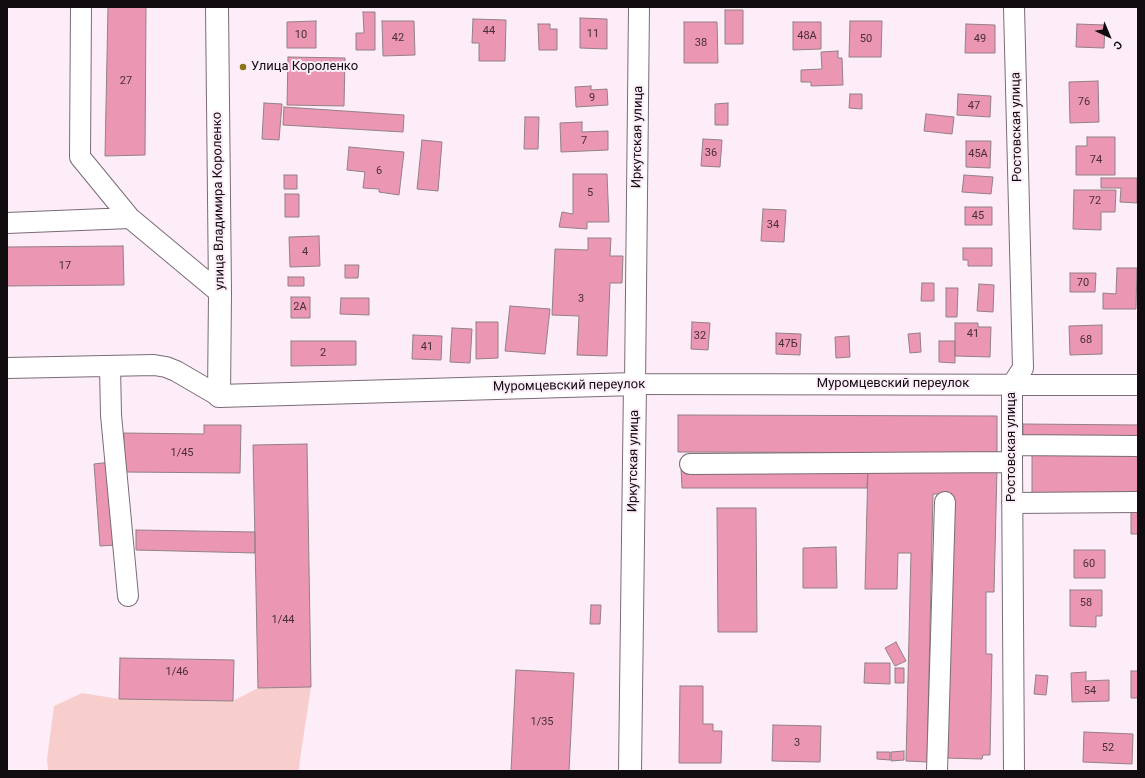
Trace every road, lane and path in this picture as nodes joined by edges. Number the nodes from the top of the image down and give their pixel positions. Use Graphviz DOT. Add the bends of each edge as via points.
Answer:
graph roads {
  1 [pos="81,7"];
  2 [pos="217,7"];
  3 [pos="639,7"];
  4 [pos="1014,7"];
  5 [pos="130,218"];
  6 [pos="7,223"];
  7 [pos="220,292"];
  8 [pos="110,366"];
  9 [pos="7,368"];
  10 [pos="635,384"];
  11 [pos="1012,384"];
  12 [pos="1138,385"];
  13 [pos="219,396"];
  14 [pos="1138,446"];
  15 [pos="1012,454"];
  16 [pos="690,464"];
  17 [pos="945,502"];
  18 [pos="1138,502"];
  19 [pos="1012,503"];
  20 [pos="128,596"];
  21 [pos="630,771"];
  22 [pos="937,771"];
  23 [pos="1014,771"];
  1 -- 5 [label="street" via="80,157"];
  2 -- 7 [label="main road, улица Владимира Короленко"];
  3 -- 10 [label="street, Иркутская улица"];
  4 -- 11 [label="street, Ростовская улица" via="1023,368"];
  5 -- 6 [label="street"];
  5 -- 7 [label="street"];
  7 -- 13 [label="main road, улица Владимира Короленко"];
  8 -- 9 [label="street"];
  8 -- 13 [label="street" via="166,367"];
  8 -- 20 [label="street" via="111,415"];
  10 -- 11 [label="street, Муромцевский переулок"];
  10 -- 13 [label="main road, Муромцевский переулок"];
  10 -- 21 [label="main road, Иркутская улица"];
  11 -- 12 [label="street, Муромцевский переулок"];
  11 -- 15 [label="street, Ростовская улица"];
  14 -- 15 [label="street"];
  15 -- 16 [label="street"];
  15 -- 19 [label="street, Ростовская улица"];
  17 -- 22 [label="street"];
  18 -- 19 [label="street"];
  19 -- 23 [label="street, Ростовская улица"];
}
